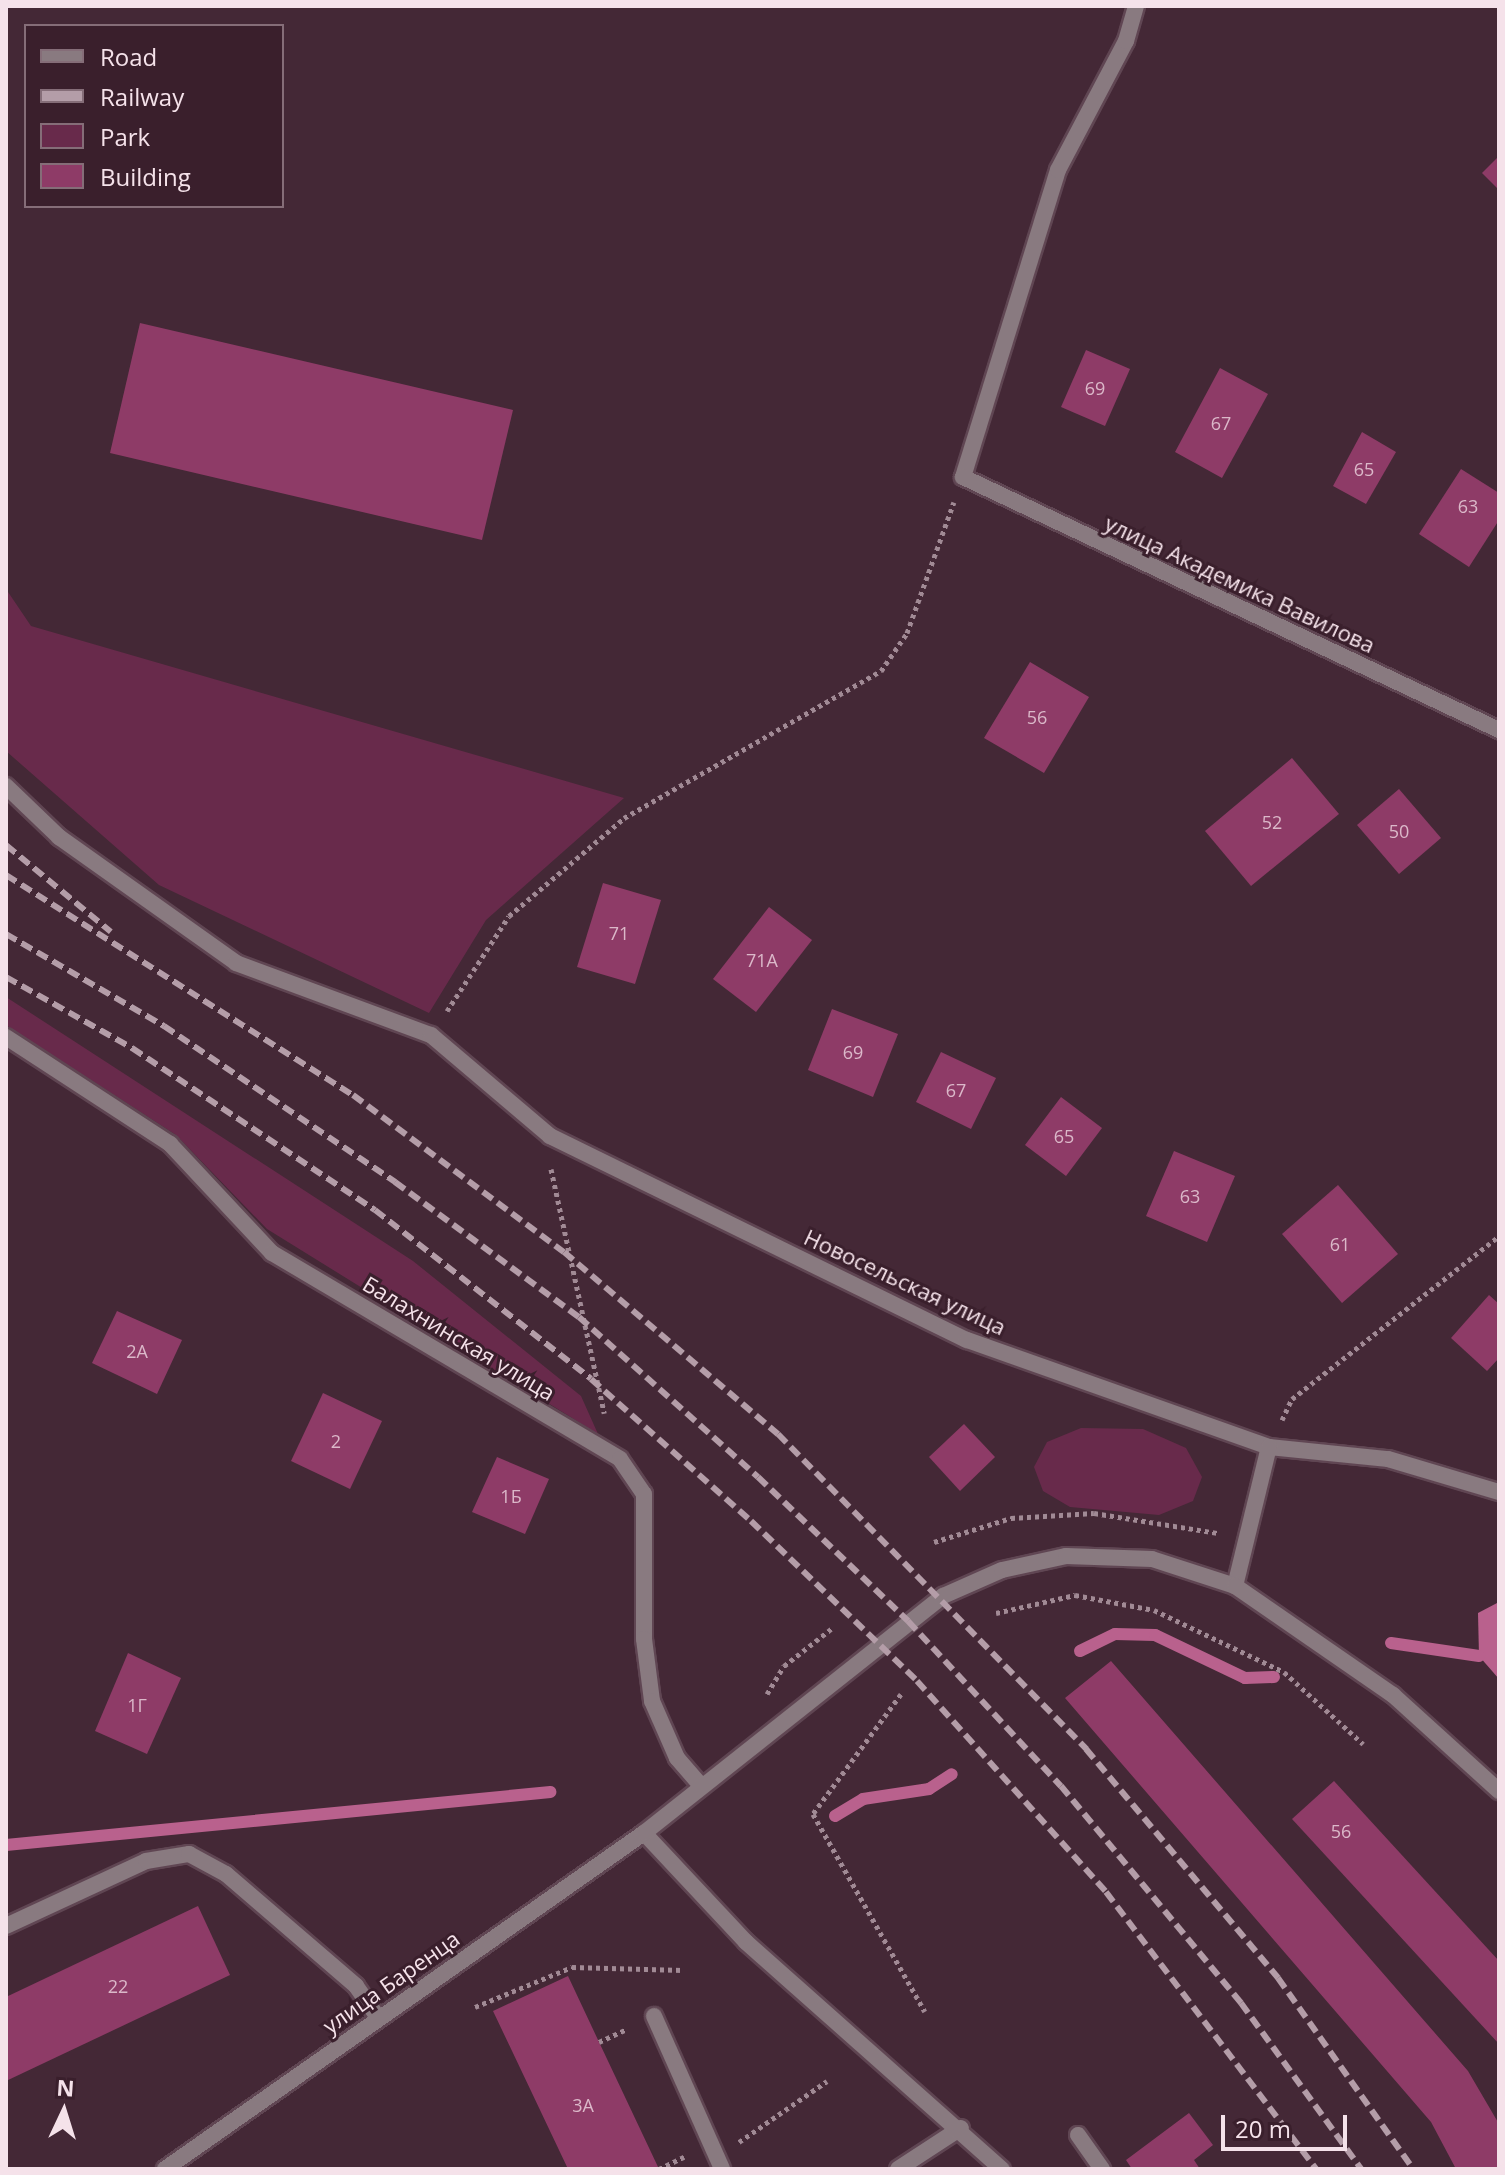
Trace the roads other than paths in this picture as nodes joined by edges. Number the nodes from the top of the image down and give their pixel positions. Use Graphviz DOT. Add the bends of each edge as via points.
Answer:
graph roads {
  1 [pos="1136,6"];
  2 [pos="1499,730"];
  3 [pos="6,786"];
  4 [pos="6,1037"];
  5 [pos="1269,1447"];
  6 [pos="1499,1492"];
  7 [pos="1235,1586"];
  8 [pos="701,1786"];
  9 [pos="1499,1791"];
  10 [pos="644,1833"];
  11 [pos="6,1926"];
  12 [pos="654,2016"];
  13 [pos="378,2018"];
  14 [pos="961,2128"];
  15 [pos="1078,2135"];
  16 [pos="165,2169"];
  17 [pos="722,2169"];
  18 [pos="898,2169"];
  19 [pos="1002,2169"];
  20 [pos="1102,2169"];
  1 -- 2 [label="street, улица Академика Вавилова" via="1126,41 1058,170 963,477"];
  3 -- 5 [label="street, Новосельская улица" via="59,837 236,963 431,1035 550,1136 967,1340"];
  4 -- 8 [label="street, Балахнинская улица" via="170,1144 272,1253 620,1459 644,1494 644,1639 652,1701 677,1758"];
  5 -- 6 [label="street, Новосельская улица" via="1388,1459"];
  5 -- 7 [label="street"];
  7 -- 8 [label="street, улица Баренца" via="1152,1559 1066,1556 1002,1570 908,1621"];
  7 -- 9 [label="street, улица Баренца" via="1393,1695"];
  8 -- 10 [label="street, улица Баренца"];
  10 -- 13 [label="street, улица Баренца"];
  10 -- 14 [label="street" via="746,1942"];
  11 -- 13 [label="street" via="146,1861 189,1854 226,1874 356,1986"];
  12 -- 17 [label="street"];
  13 -- 16 [label="street, улица Баренца"];
  14 -- 18 [label="street"];
  14 -- 19 [label="street"];
  15 -- 20 [label="street"];
}
